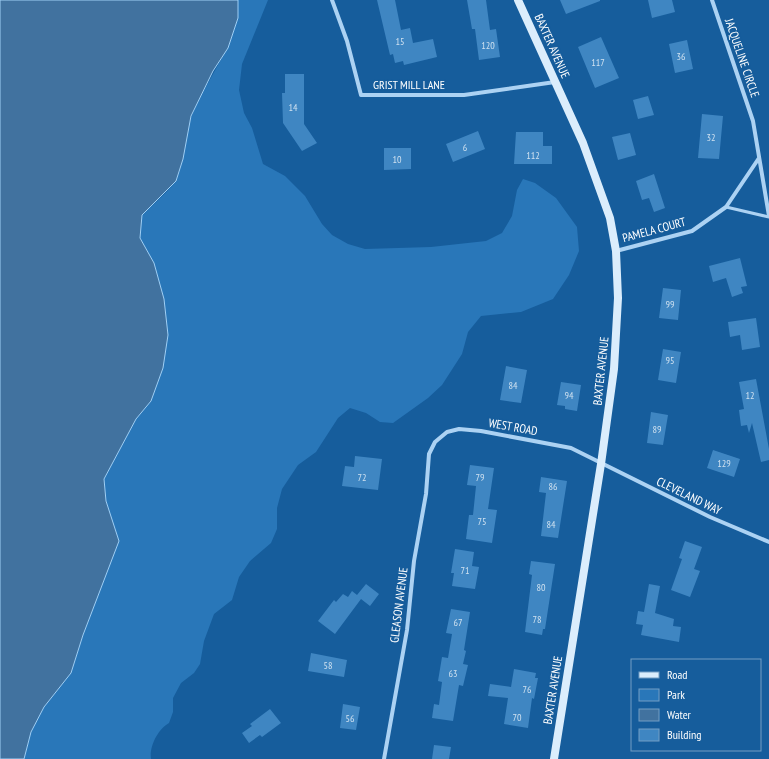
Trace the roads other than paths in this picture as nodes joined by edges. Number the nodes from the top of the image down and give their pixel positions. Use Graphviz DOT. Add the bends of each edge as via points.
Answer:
graph roads {
  1 [pos="332,0"];
  2 [pos="518,0"];
  3 [pos="712,0"];
  4 [pos="555,82"];
  5 [pos="759,157"];
  6 [pos="726,207"];
  7 [pos="769,216"];
  8 [pos="616,251"];
  9 [pos="429,454"];
  10 [pos="601,464"];
  11 [pos="769,542"];
  12 [pos="384,759"];
  13 [pos="554,759"];
  1 -- 4 [label="street, GRIST MILL LANE" via="347,41 361,95 464,95"];
  2 -- 4 [label="street, BAXTER AVENUE"];
  3 -- 5 [label="street, JACQUELINE CIRCLE" via="753,121"];
  4 -- 8 [label="street, BAXTER AVENUE" via="600,188 610,218"];
  5 -- 6 [label="street, PAMELA COURT"];
  5 -- 7 [label="street, JACQUELINE CIRCLE"];
  6 -- 7 [label="lane"];
  6 -- 8 [label="street, PAMELA COURT" via="692,231"];
  8 -- 10 [label="street, BAXTER AVENUE" via="616,337"];
  9 -- 10 [label="street, WEST ROAD" via="435,442 447,432 459,429 571,448"];
  9 -- 12 [label="street, GLEASON AVENUE" via="407,630"];
  10 -- 11 [label="street, CLEVELAND WAY" via="710,517"];
  10 -- 13 [label="street, BAXTER AVENUE"];
}
